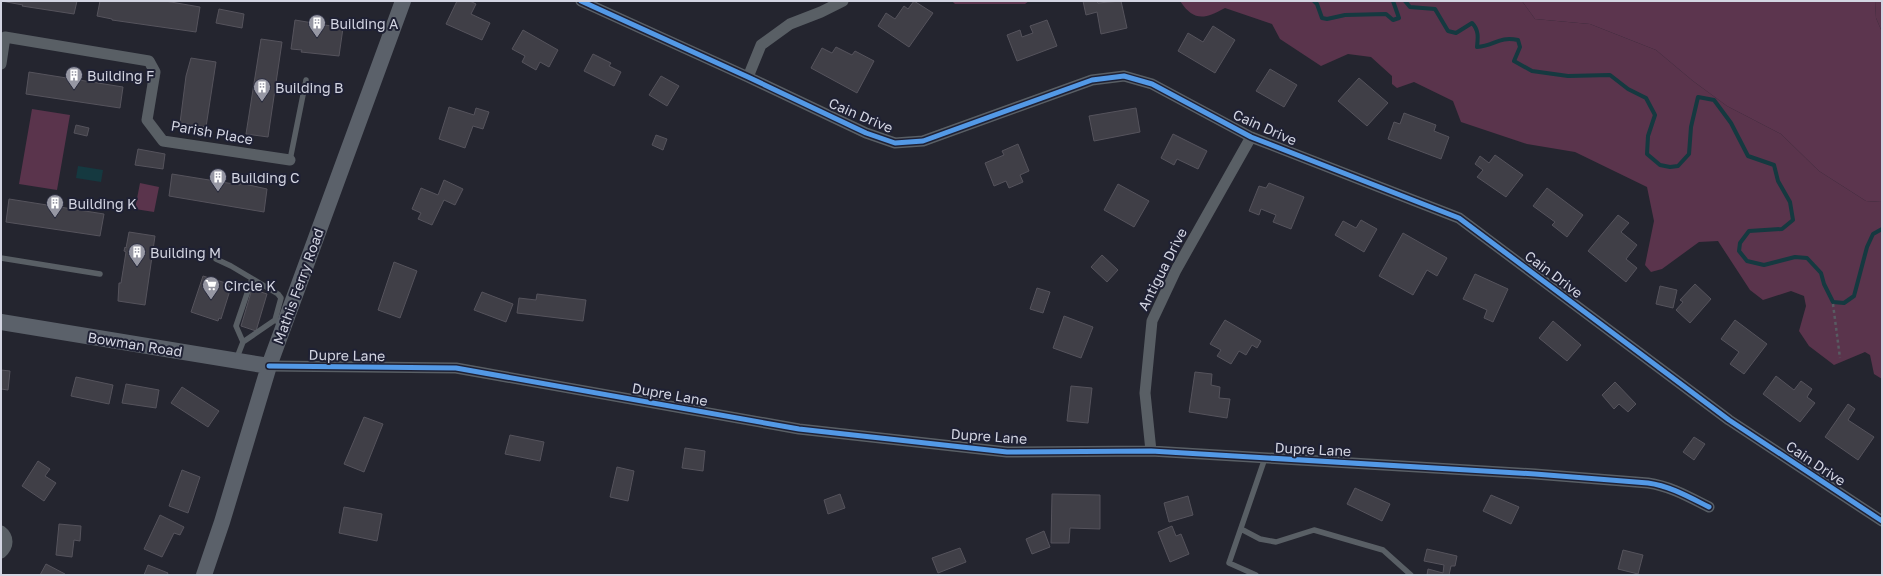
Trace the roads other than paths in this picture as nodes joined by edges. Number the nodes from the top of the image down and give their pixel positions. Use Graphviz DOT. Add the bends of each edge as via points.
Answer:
graph roads {
  1 [pos="403,1"];
  2 [pos="581,1"];
  3 [pos="843,1"];
  4 [pos="1,64"];
  5 [pos="748,77"];
  6 [pos="306,80"];
  7 [pos="1251,137"];
  8 [pos="290,160"];
  9 [pos="1,258"];
  10 [pos="216,260"];
  11 [pos="100,274"];
  12 [pos="252,279"];
  13 [pos="1,322"];
  14 [pos="279,323"];
  15 [pos="243,342"];
  16 [pos="236,361"];
  17 [pos="268,366"];
  18 [pos="1151,451"];
  19 [pos="1265,458"];
  20 [pos="1708,507"];
  21 [pos="1882,521"];
  22 [pos="1241,529"];
  23 [pos="1,531"];
  24 [pos="1,553"];
  25 [pos="204,575"];
  26 [pos="1256,575"];
  27 [pos="1411,575"];
  1 -- 14 [label="main road, Mathis Ferry Road"];
  2 -- 5 [label="street, Cain Drive"];
  3 -- 5 [label="street" via="790,24 761,44"];
  4 -- 8 [label="street, Parish Place" via="5,37 149,61 155,72 147,120 163,141"];
  5 -- 7 [label="street, Cain Drive" via="866,133 895,143 923,141 1092,80 1124,76 1152,84"];
  6 -- 8 [label="lane, Parish Place"];
  7 -- 18 [label="street, Antigua Drive" via="1176,270 1152,321 1145,393"];
  7 -- 21 [label="street, Cain Drive" via="1459,218 1729,420"];
  9 -- 11 [label="lane"];
  10 -- 12 [label="lane"];
  12 -- 14 [label="lane" via="281,298"];
  12 -- 15 [label="lane" via="236,326"];
  13 -- 16 [label="main road, Bowman Road"];
  14 -- 15 [label="lane"];
  14 -- 17 [label="main road, Mathis Ferry Road"];
  15 -- 16 [label="lane"];
  16 -- 17 [label="main road, Bowman Road"];
  17 -- 18 [label="street, Dupre Lane" via="456,368 799,429 1007,452"];
  17 -- 25 [label="main road, Mathis Ferry Road"];
  18 -- 19 [label="street, Dupre Lane"];
  19 -- 20 [label="street, Dupre Lane" via="1648,483 1677,491"];
  19 -- 22 [label="lane"];
  22 -- 26 [label="lane" via="1229,563"];
  22 -- 27 [label="lane" via="1260,539 1276,542 1314,530 1383,550"];
  23 -- 24 [label="street" via="7,538 7,543"];
}
